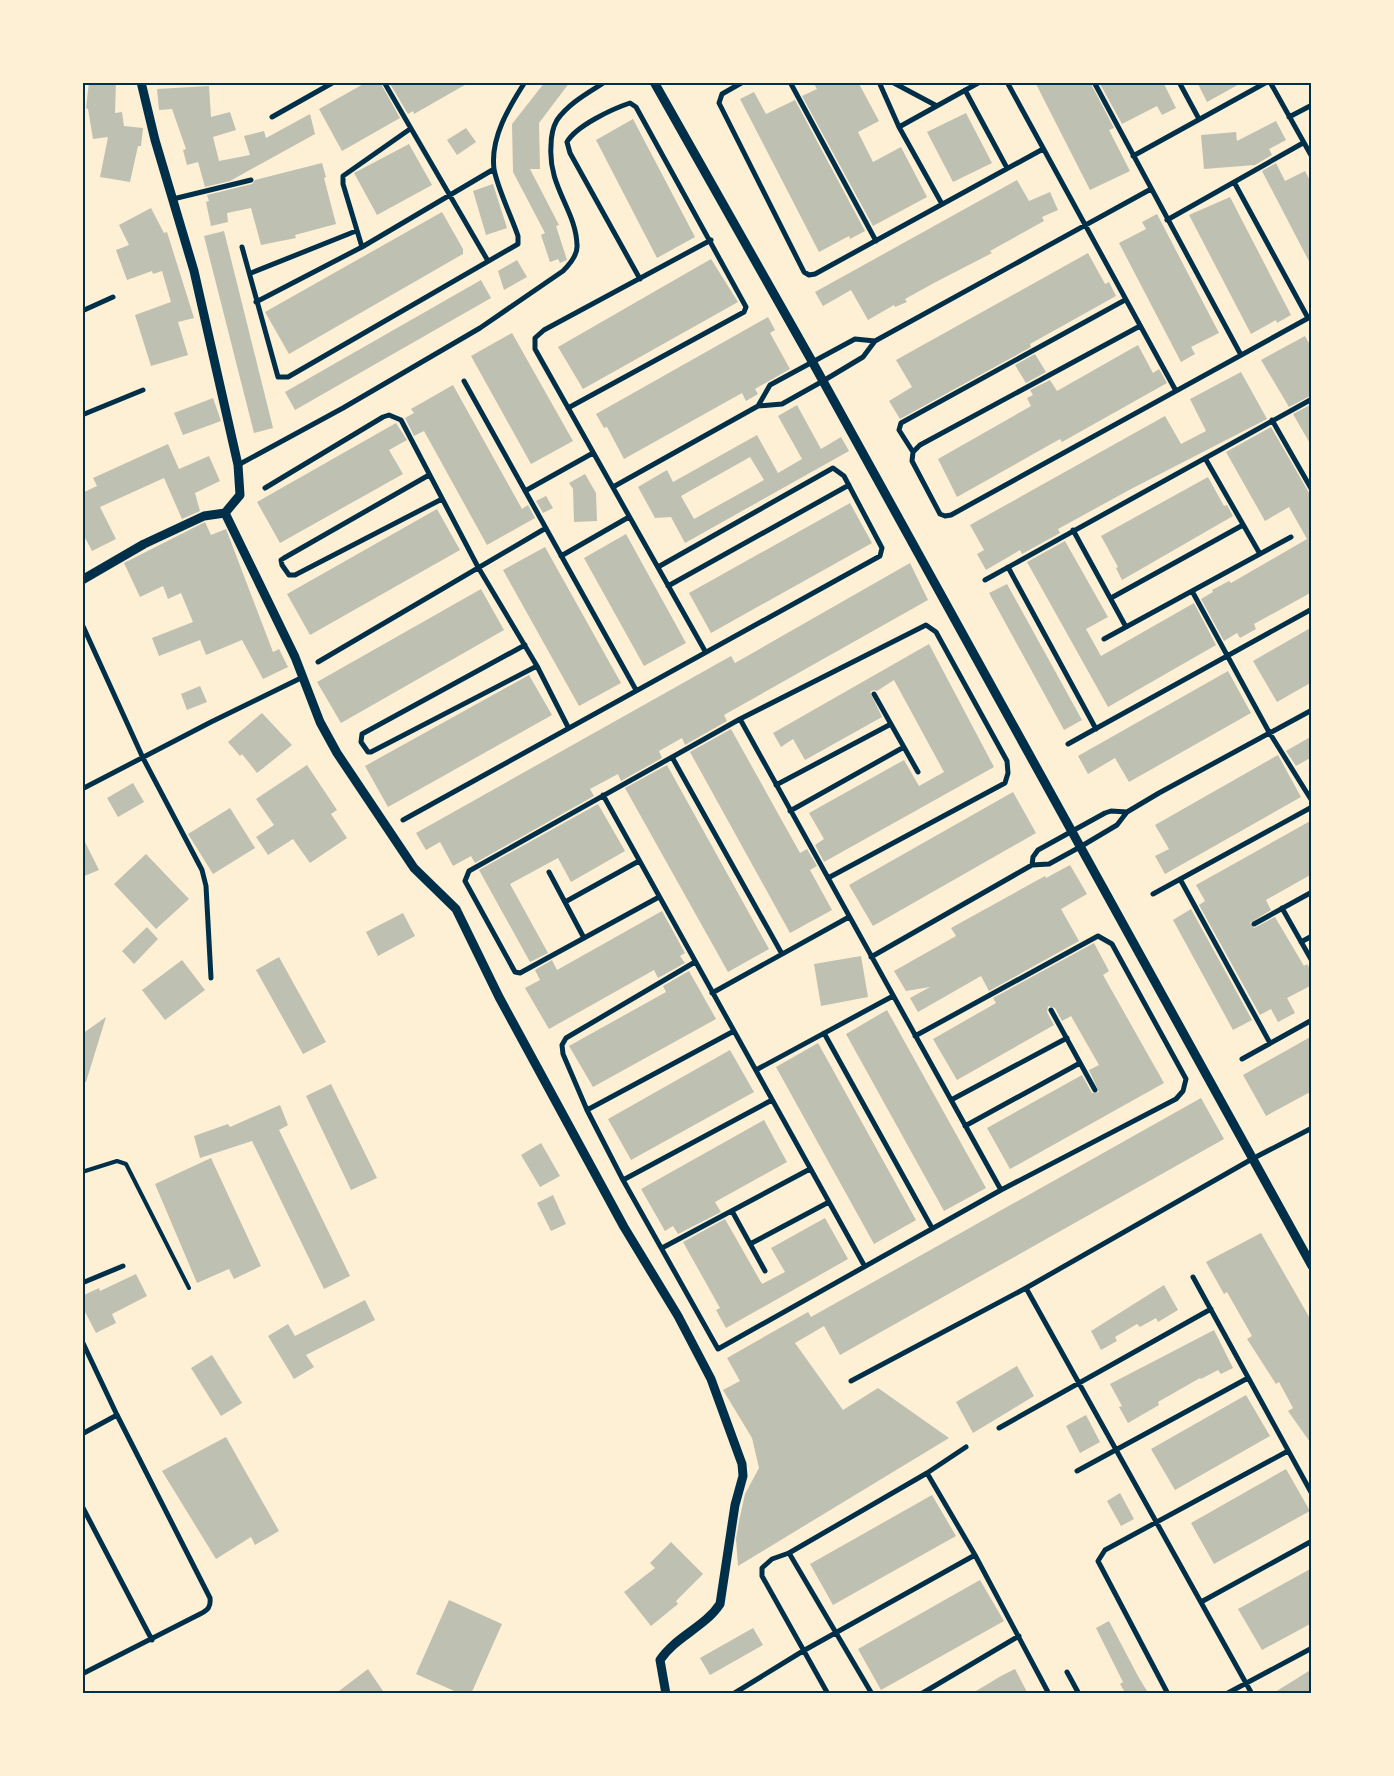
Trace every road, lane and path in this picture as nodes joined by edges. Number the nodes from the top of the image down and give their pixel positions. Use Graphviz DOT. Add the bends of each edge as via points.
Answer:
graph roads {
  1 [pos="141,82"];
  2 [pos="334,82"];
  3 [pos="384,82"];
  4 [pos="525,82"];
  5 [pos="605,82"];
  6 [pos="654,82"];
  7 [pos="744,82"];
  8 [pos="790,82"];
  9 [pos="879,82"];
  10 [pos="892,82"];
  11 [pos="980,82"];
  12 [pos="1007,82"];
  13 [pos="1094,82"];
  14 [pos="1180,82"];
  15 [pos="1268,82"];
  16 [pos="965,90"];
  17 [pos="1312,105"];
  18 [pos="937,106"];
  19 [pos="272,117"];
  20 [pos="1289,117"];
  21 [pos="1199,119"];
  22 [pos="899,127"];
  23 [pos="410,129"];
  24 [pos="1303,142"];
  25 [pos="1043,149"];
  26 [pos="1133,156"];
  27 [pos="1312,157"];
  28 [pos="1008,168"];
  29 [pos="494,169"];
  30 [pos="251,180"];
  31 [pos="1234,182"];
  32 [pos="1151,190"];
  33 [pos="450,196"];
  34 [pos="173,199"];
  35 [pos="942,204"];
  36 [pos="1167,220"];
  37 [pos="1085,226"];
  38 [pos="356,231"];
  39 [pos="711,240"];
  40 [pos="876,241"];
  41 [pos="242,247"];
  42 [pos="362,247"];
  43 [pos="488,261"];
  44 [pos="251,273"];
  45 [pos="640,279"];
  46 [pos="113,297"];
  47 [pos="1125,300"];
  48 [pos="256,302"];
  49 [pos="82,311"];
  50 [pos="1310,317"];
  51 [pos="1140,326"];
  52 [pos="875,341"];
  53 [pos="1241,355"];
  54 [pos="813,363"];
  55 [pos="464,381"];
  56 [pos="823,381"];
  57 [pos="143,390"];
  58 [pos="1176,391"];
  59 [pos="1312,399"];
  60 [pos="758,406"];
  61 [pos="568,408"];
  62 [pos="82,415"];
  63 [pos="1272,420"];
  64 [pos="913,452"];
  65 [pos="593,453"];
  66 [pos="1205,458"];
  67 [pos="238,465"];
  68 [pos="429,475"];
  69 [pos="849,485"];
  70 [pos="613,487"];
  71 [pos="265,488"];
  72 [pos="1312,490"];
  73 [pos="525,491"];
  74 [pos="442,499"];
  75 [pos="225,513"];
  76 [pos="629,517"];
  77 [pos="1243,525"];
  78 [pos="546,528"];
  79 [pos="1073,530"];
  80 [pos="1291,536"];
  81 [pos="1260,554"];
  82 [pos="561,556"];
  83 [pos="478,567"];
  84 [pos="658,567"];
  85 [pos="1008,567"];
  86 [pos="82,580"];
  87 [pos="985,580"];
  88 [pos="668,586"];
  89 [pos="1192,591"];
  90 [pos="1110,598"];
  91 [pos="1312,609"];
  92 [pos="82,624"];
  93 [pos="1126,627"];
  94 [pos="1104,639"];
  95 [pos="525,645"];
  96 [pos="705,651"];
  97 [pos="1229,655"];
  98 [pos="318,662"];
  99 [pos="537,666"];
  100 [pos="303,677"];
  101 [pos="636,690"];
  102 [pos="874,694"];
  103 [pos="1312,710"];
  104 [pos="740,720"];
  105 [pos="891,724"];
  106 [pos="568,727"];
  107 [pos="1096,729"];
  108 [pos="1269,732"];
  109 [pos="1068,744"];
  110 [pos="904,747"];
  111 [pos="672,757"];
  112 [pos="142,758"];
  113 [pos="918,772"];
  114 [pos="776,785"];
  115 [pos="82,789"];
  116 [pos="602,795"];
  117 [pos="1312,801"];
  118 [pos="1312,807"];
  119 [pos="790,811"];
  120 [pos="1127,812"];
  121 [pos="403,820"];
  122 [pos="1072,832"];
  123 [pos="1080,847"];
  124 [pos="639,861"];
  125 [pos="1032,865"];
  126 [pos="549,872"];
  127 [pos="828,878"];
  128 [pos="1180,879"];
  129 [pos="1312,892"];
  130 [pos="1153,894"];
  131 [pos="659,897"];
  132 [pos="565,902"];
  133 [pos="1282,908"];
  134 [pos="850,917"];
  135 [pos="1254,924"];
  136 [pos="1312,936"];
  137 [pos="584,938"];
  138 [pos="1301,942"];
  139 [pos="782,954"];
  140 [pos="872,957"];
  141 [pos="695,962"];
  142 [pos="1312,962"];
  143 [pos="211,978"];
  144 [pos="712,993"];
  145 [pos="893,996"];
  146 [pos="1051,1010"];
  147 [pos="1312,1020"];
  148 [pos="734,1032"];
  149 [pos="824,1033"];
  150 [pos="915,1036"];
  151 [pos="1067,1038"];
  152 [pos="1270,1043"];
  153 [pos="1242,1059"];
  154 [pos="1080,1063"];
  155 [pos="756,1070"];
  156 [pos="1095,1090"];
  157 [pos="772,1100"];
  158 [pos="951,1100"];
  159 [pos="587,1110"];
  160 [pos="965,1126"];
  161 [pos="1309,1130"];
  162 [pos="1252,1159"];
  163 [pos="810,1169"];
  164 [pos="82,1172"];
  165 [pos="623,1180"];
  166 [pos="1001,1190"];
  167 [pos="829,1202"];
  168 [pos="732,1211"];
  169 [pos="932,1228"];
  170 [pos="750,1244"];
  171 [pos="662,1248"];
  172 [pos="123,1266"];
  173 [pos="864,1266"];
  174 [pos="1312,1266"];
  175 [pos="765,1271"];
  176 [pos="1194,1277"];
  177 [pos="82,1283"];
  178 [pos="189,1288"];
  179 [pos="1026,1288"];
  180 [pos="1211,1310"];
  181 [pos="82,1341"];
  182 [pos="1248,1378"];
  183 [pos="850,1381"];
  184 [pos="1079,1382"];
  185 [pos="117,1414"];
  186 [pos="999,1428"];
  187 [pos="82,1434"];
  188 [pos="966,1448"];
  189 [pos="1116,1449"];
  190 [pos="1288,1451"];
  191 [pos="1077,1471"];
  192 [pos="927,1473"];
  193 [pos="1312,1494"];
  194 [pos="82,1506"];
  195 [pos="1157,1524"];
  196 [pos="1312,1541"];
  197 [pos="790,1553"];
  198 [pos="975,1556"];
  199 [pos="1201,1602"];
  200 [pos="836,1633"];
  201 [pos="1019,1636"];
  202 [pos="152,1640"];
  203 [pos="1312,1648"];
  204 [pos="804,1651"];
  205 [pos="1067,1672"];
  206 [pos="83,1674"];
  207 [pos="1246,1683"];
  208 [pos="666,1694"];
  209 [pos="733,1694"];
  210 [pos="828,1694"];
  211 [pos="872,1694"];
  212 [pos="920,1694"];
  213 [pos="1049,1694"];
  214 [pos="1079,1694"];
  215 [pos="1168,1694"];
  216 [pos="1226,1694"];
  217 [pos="1252,1694"];
  1 -- 34 [label="street"];
  2 -- 19 [label="street"];
  3 -- 23 [label="street"];
  4 -- 29 [label="street" via="507,110 496,143"];
  5 -- 67 [label="street" via="573,102 557,121 552,137 552,176 578,246 573,260 563,271 480,328"];
  6 -- 54 [label="street"];
  7 -- 40 [label="street" via="722,94 719,103 804,272 815,274"];
  8 -- 40 [label="street"];
  9 -- 22 [label="street"];
  10 -- 18 [label="street"];
  11 -- 16 [label="street"];
  12 -- 25 [label="street"];
  13 -- 26 [label="street"];
  14 -- 21 [label="street"];
  15 -- 20 [label="street"];
  15 -- 21 [label="street"];
  16 -- 18 [label="street"];
  16 -- 28 [label="street"];
  17 -- 20 [label="street"];
  18 -- 22 [label="street"];
  20 -- 24 [label="street"];
  21 -- 26 [label="street"];
  22 -- 35 [label="street"];
  23 -- 33 [label="street"];
  23 -- 38 [label="street" via="343,176"];
  24 -- 27 [label="street"];
  24 -- 31 [label="street"];
  25 -- 28 [label="street"];
  25 -- 37 [label="street"];
  26 -- 32 [label="street"];
  28 -- 35 [label="street"];
  29 -- 33 [label="street"];
  29 -- 43 [label="street" via="518,244"];
  30 -- 34 [label="street"];
  31 -- 36 [label="street"];
  31 -- 50 [label="street"];
  32 -- 36 [label="street"];
  32 -- 37 [label="street"];
  33 -- 42 [label="street"];
  33 -- 43 [label="street"];
  34 -- 67 [label="street" via="194,271"];
  35 -- 40 [label="street"];
  36 -- 53 [label="street"];
  37 -- 47 [label="street"];
  37 -- 52 [label="street"];
  38 -- 42 [label="street"];
  38 -- 44 [label="street"];
  39 -- 45 [label="street"];
  39 -- 45 [label="street" via="636,107 630,103 617,107 572,134 567,142 570,153"];
  39 -- 61 [label="street" via="746,307 744,312"];
  41 -- 44 [label="street"];
  42 -- 48 [label="street"];
  43 -- 48 [label="street" via="288,378 278,377"];
  44 -- 48 [label="street"];
  45 -- 61 [label="street" via="544,330 535,338 535,349"];
  46 -- 49 [label="street"];
  47 -- 51 [label="street"];
  47 -- 64 [label="street" via="901,423 899,430"];
  50 -- 53 [label="street"];
  51 -- 58 [label="street"];
  51 -- 64 [label="street" via="920,445"];
  52 -- 54 [label="street" via="855,339"];
  52 -- 56 [label="street" via="863,357"];
  53 -- 58 [label="street"];
  54 -- 56 [label="street"];
  54 -- 60 [label="street" via="770,385"];
  55 -- 73 [label="street"];
  56 -- 60 [label="street" via="782,404"];
  56 -- 122 [label="street"];
  57 -- 62 [label="street"];
  58 -- 64 [label="street" via="951,515 944,516 938,510 912,461"];
  59 -- 63 [label="street"];
  60 -- 70 [label="street"];
  61 -- 65 [label="street"];
  63 -- 66 [label="street"];
  63 -- 72 [label="street"];
  65 -- 70 [label="street"];
  65 -- 73 [label="street"];
  66 -- 77 [label="street"];
  66 -- 79 [label="street"];
  67 -- 75 [label="street" via="240,495"];
  68 -- 71 [label="street" via="401,420 389,416 382,417"];
  68 -- 74 [label="street"];
  68 -- 74 [label="street" via="284,558 282,565 289,575 296,575"];
  69 -- 84 [label="street" via="837,468 829,469"];
  69 -- 88 [label="street"];
  69 -- 96 [label="street" via="882,548 880,556"];
  70 -- 76 [label="street"];
  73 -- 78 [label="street"];
  74 -- 83 [label="street"];
  75 -- 86 [label="street" via="204,516 144,544"];
  75 -- 100 [label="street"];
  76 -- 82 [label="street"];
  76 -- 84 [label="street"];
  77 -- 81 [label="street"];
  77 -- 90 [label="street"];
  78 -- 82 [label="street"];
  78 -- 83 [label="street"];
  79 -- 85 [label="street"];
  79 -- 90 [label="street"];
  80 -- 81 [label="street"];
  81 -- 89 [label="street"];
  82 -- 101 [label="street"];
  83 -- 95 [label="street"];
  83 -- 98 [label="street"];
  84 -- 88 [label="street"];
  85 -- 87 [label="street"];
  85 -- 107 [label="street"];
  88 -- 96 [label="street"];
  89 -- 93 [label="street"];
  89 -- 97 [label="street"];
  90 -- 93 [label="street"];
  91 -- 97 [label="street"];
  92 -- 112 [label="street"];
  93 -- 94 [label="street"];
  95 -- 99 [label="street"];
  95 -- 99 [label="street" via="362,734 361,742 368,752 372,752"];
  96 -- 101 [label="street"];
  97 -- 107 [label="street"];
  97 -- 108 [label="street"];
  99 -- 106 [label="street"];
  100 -- 112 [label="street"];
  100 -- 208 [label="street" via="320,722 337,753 414,868 456,909 499,997 711,1379 740,1457 743,1476 735,1505 720,1604 660,1660"];
  101 -- 106 [label="street"];
  102 -- 105 [label="street"];
  103 -- 108 [label="street"];
  104 -- 111 [label="street"];
  104 -- 114 [label="street"];
  104 -- 127 [label="street" via="926,625 936,632 1007,761 1008,773 1004,783"];
  105 -- 110 [label="street"];
  105 -- 114 [label="street"];
  106 -- 121 [label="street"];
  107 -- 109 [label="street"];
  108 -- 117 [label="street"];
  108 -- 120 [label="street"];
  110 -- 113 [label="street"];
  110 -- 119 [label="street"];
  111 -- 116 [label="street"];
  111 -- 139 [label="street"];
  112 -- 115 [label="street"];
  112 -- 143 [label="street" via="202,870 206,886"];
  114 -- 119 [label="street"];
  116 -- 124 [label="street"];
  116 -- 137 [label="street" via="469,871 465,881 517,973"];
  118 -- 128 [label="street"];
  119 -- 127 [label="street"];
  120 -- 122 [label="street" via="1111,811"];
  120 -- 123 [label="street" via="1112,828"];
  122 -- 123 [label="street"];
  122 -- 125 [label="street" via="1038,850"];
  123 -- 125 [label="street" via="1049,864"];
  123 -- 162 [label="street"];
  124 -- 131 [label="street"];
  124 -- 132 [label="street"];
  125 -- 140 [label="street"];
  126 -- 132 [label="street"];
  127 -- 134 [label="street"];
  128 -- 130 [label="street"];
  128 -- 152 [label="street"];
  129 -- 133 [label="street"];
  131 -- 137 [label="street"];
  131 -- 141 [label="street"];
  132 -- 137 [label="street"];
  133 -- 135 [label="street"];
  133 -- 138 [label="street"];
  134 -- 139 [label="street"];
  134 -- 140 [label="street"];
  136 -- 138 [label="street"];
  138 -- 142 [label="street"];
  139 -- 144 [label="street"];
  140 -- 145 [label="street"];
  141 -- 144 [label="street"];
  141 -- 159 [label="street" via="566,1038 562,1045 563,1054"];
  144 -- 148 [label="street"];
  145 -- 149 [label="street"];
  145 -- 150 [label="street"];
  146 -- 151 [label="street"];
  147 -- 152 [label="street"];
  148 -- 155 [label="street"];
  148 -- 159 [label="street"];
  149 -- 155 [label="street"];
  149 -- 169 [label="street"];
  150 -- 158 [label="street"];
  150 -- 166 [label="street" via="1098,936 1112,944 1186,1079 1186,1085 1176,1099"];
  151 -- 154 [label="street"];
  151 -- 158 [label="street"];
  152 -- 153 [label="street"];
  154 -- 156 [label="street"];
  154 -- 160 [label="street"];
  155 -- 157 [label="street"];
  157 -- 163 [label="street"];
  157 -- 165 [label="street"];
  158 -- 160 [label="street"];
  159 -- 165 [label="street"];
  160 -- 166 [label="street"];
  161 -- 162 [label="street"];
  162 -- 174 [label="street"];
  162 -- 179 [label="street"];
  163 -- 167 [label="street"];
  163 -- 168 [label="street"];
  164 -- 178 [label="lane" via="117,1161 126,1164"];
  165 -- 171 [label="street"];
  166 -- 169 [label="street"];
  167 -- 170 [label="street"];
  167 -- 173 [label="street"];
  168 -- 170 [label="street"];
  168 -- 171 [label="street"];
  169 -- 173 [label="street"];
  170 -- 175 [label="street"];
  171 -- 173 [label="street" via="718,1349"];
  172 -- 177 [label="street"];
  176 -- 180 [label="street"];
  179 -- 183 [label="street"];
  179 -- 184 [label="street"];
  180 -- 182 [label="street"];
  180 -- 184 [label="street"];
  181 -- 185 [label="street"];
  182 -- 189 [label="street"];
  182 -- 190 [label="street"];
  184 -- 186 [label="street"];
  184 -- 189 [label="street"];
  185 -- 187 [label="street"];
  185 -- 202 [label="street" via="211,1604 207,1610"];
  188 -- 192 [label="street"];
  189 -- 191 [label="street"];
  189 -- 195 [label="street"];
  190 -- 193 [label="street"];
  190 -- 195 [label="street"];
  192 -- 197 [label="street"];
  192 -- 198 [label="street"];
  194 -- 202 [label="street"];
  195 -- 199 [label="street"];
  195 -- 215 [label="street" via="1105,1550 1098,1561"];
  196 -- 199 [label="street"];
  197 -- 200 [label="street"];
  197 -- 204 [label="street" via="772,1559 761,1572"];
  198 -- 200 [label="street"];
  198 -- 201 [label="street"];
  199 -- 207 [label="street"];
  200 -- 204 [label="street"];
  200 -- 211 [label="street"];
  201 -- 212 [label="street"];
  201 -- 213 [label="street"];
  202 -- 206 [label="street"];
  203 -- 207 [label="street"];
  204 -- 209 [label="street"];
  204 -- 210 [label="street"];
  205 -- 214 [label="street"];
  207 -- 216 [label="street"];
  207 -- 217 [label="street"];
}
